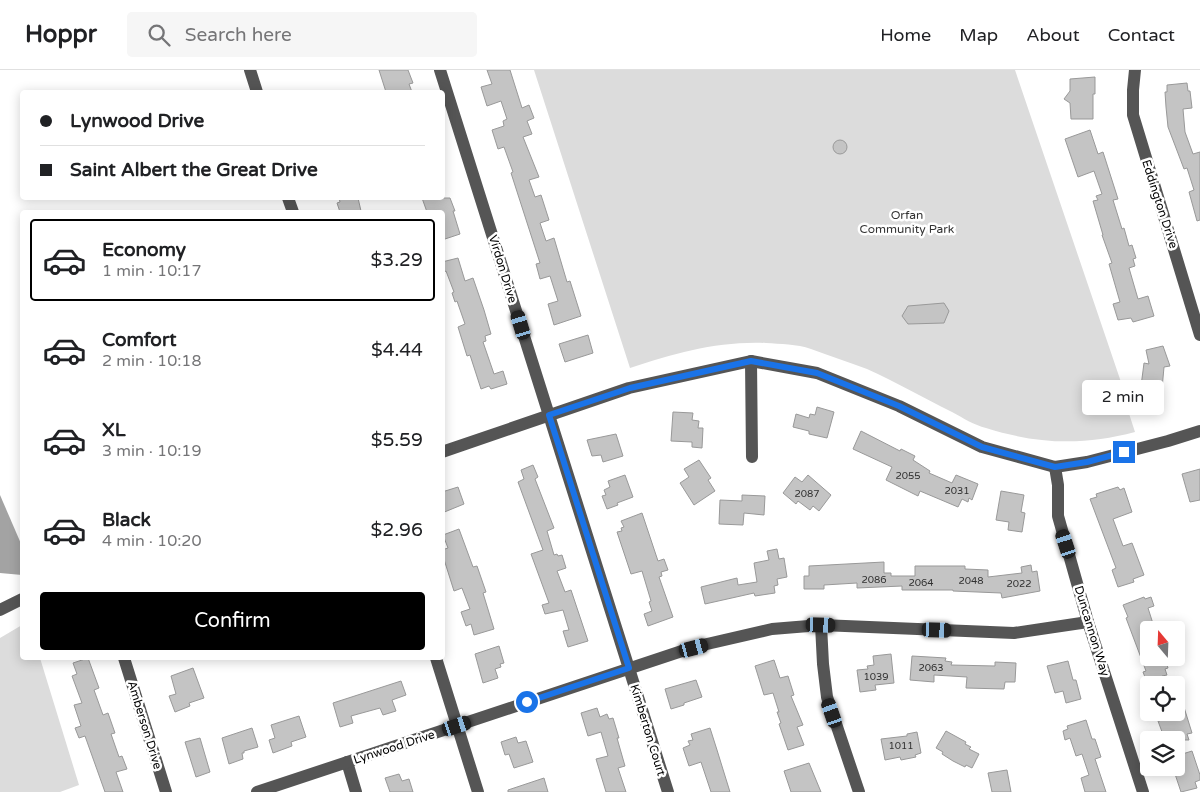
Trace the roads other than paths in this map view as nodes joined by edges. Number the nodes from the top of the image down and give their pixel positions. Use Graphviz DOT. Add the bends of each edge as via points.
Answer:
graph roads {
  1 [pos="250,70"];
  2 [pos="440,70"];
  3 [pos="1135,70"];
  4 [pos="255,90"];
  5 [pos="1200,336"];
  6 [pos="751,361"];
  7 [pos="549,415"];
  8 [pos="1200,431"];
  9 [pos="445,451"];
  10 [pos="752,457"];
  11 [pos="1055,467"];
  12 [pos="20,600"];
  13 [pos="0,610"];
  14 [pos="1088,622"];
  15 [pos="821,625"];
  16 [pos="125,660"];
  17 [pos="437,660"];
  18 [pos="629,668"];
  19 [pos="457,726"];
  20 [pos="347,762"];
  21 [pos="166,792"];
  22 [pos="257,792"];
  23 [pos="356,792"];
  24 [pos="478,792"];
  25 [pos="668,792"];
  26 [pos="859,792"];
  27 [pos="1143,792"];
  1 -- 4 [label="street"];
  2 -- 7 [label="street, Virdon Drive"];
  3 -- 5 [label="street, Eddington Drive" via="1133,115"];
  6 -- 7 [label="street" via="630,388"];
  6 -- 10 [label="street"];
  6 -- 11 [label="street" via="817,373 899,406 982,447"];
  7 -- 9 [label="street"];
  7 -- 18 [label="street, Virdon Drive"];
  8 -- 11 [label="street" via="1087,462"];
  11 -- 14 [label="street, Duncannon Way" via="1058,516"];
  12 -- 13 [label="street"];
  14 -- 15 [label="street, Lynwood Drive" via="1014,633"];
  14 -- 27 [label="street, Duncannon Way"];
  15 -- 18 [label="street, Lynwood Drive" via="772,629 734,637"];
  15 -- 26 [label="street" via="827,697"];
  16 -- 21 [label="street, Amberson Drive"];
  17 -- 19 [label="street"];
  18 -- 19 [label="street, Lynwood Drive"];
  18 -- 25 [label="street, Kimberton Court"];
  19 -- 20 [label="street, Lynwood Drive"];
  19 -- 24 [label="street"];
  20 -- 22 [label="street, Lynwood Drive"];
  20 -- 23 [label="street"];
}
